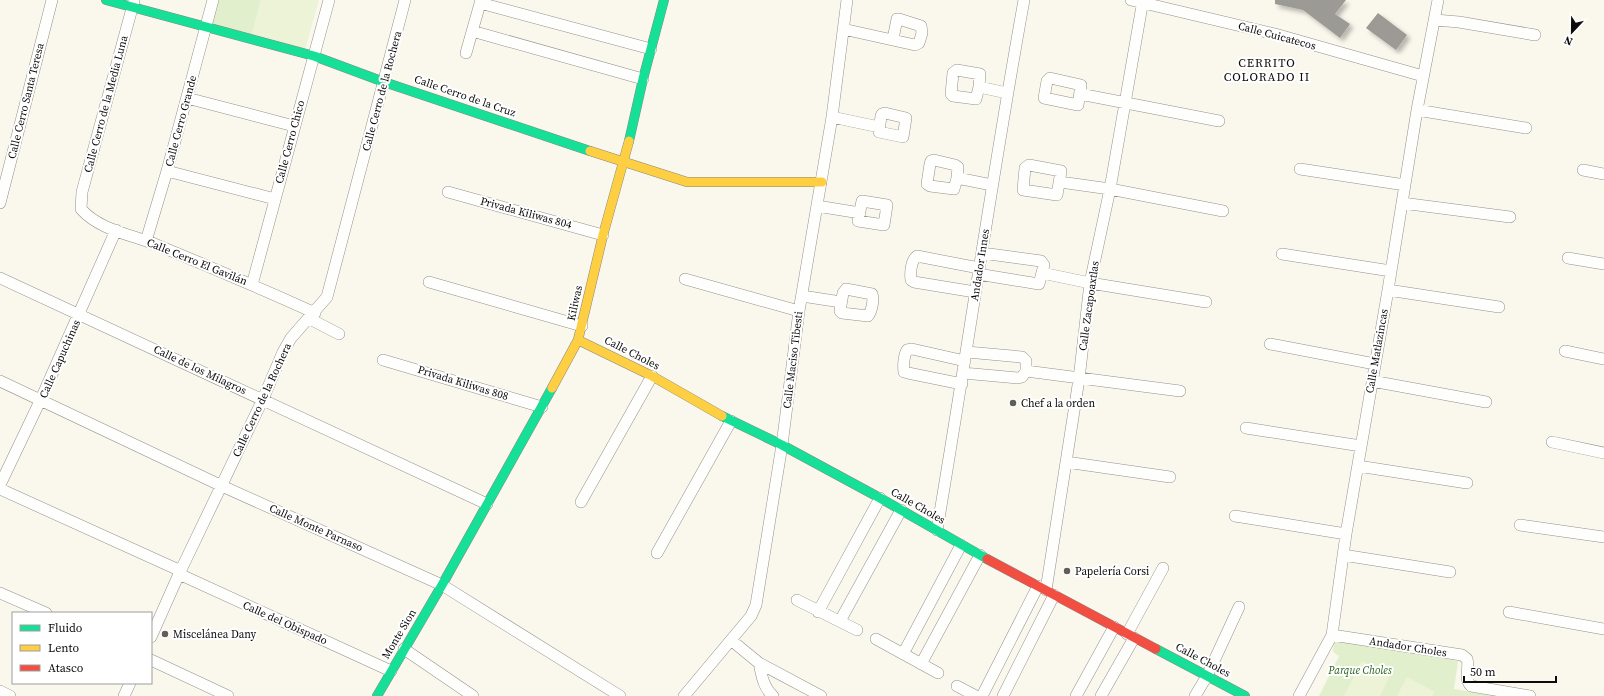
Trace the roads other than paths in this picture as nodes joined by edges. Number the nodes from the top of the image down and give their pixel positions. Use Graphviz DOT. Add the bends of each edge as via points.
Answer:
graph roads {
  1 [pos="52,0"];
  2 [pos="106,0"];
  3 [pos="213,0"];
  4 [pos="329,0"];
  5 [pos="405,0"];
  6 [pos="664,0"];
  7 [pos="847,0"];
  8 [pos="1024,0"];
  9 [pos="1131,0"];
  10 [pos="1438,0"];
  11 [pos="480,1"];
  12 [pos="1143,1"];
  13 [pos="133,3"];
  14 [pos="1435,20"];
  15 [pos="206,27"];
  16 [pos="843,29"];
  17 [pos="472,32"];
  18 [pos="1535,35"];
  19 [pos="893,39"];
  20 [pos="651,49"];
  21 [pos="466,53"];
  22 [pos="314,56"];
  23 [pos="1423,76"];
  24 [pos="643,79"];
  25 [pos="384,82"];
  26 [pos="979,87"];
  27 [pos="1007,93"];
  28 [pos="1080,94"];
  29 [pos="187,98"];
  30 [pos="1126,103"];
  31 [pos="1417,110"];
  32 [pos="832,117"];
  33 [pos="1219,121"];
  34 [pos="294,126"];
  35 [pos="879,126"];
  36 [pos="1526,128"];
  37 [pos="624,162"];
  38 [pos="1300,169"];
  39 [pos="1583,170"];
  40 [pos="167,171"];
  41 [pos="1604,174"];
  42 [pos="957,178"];
  43 [pos="3,180"];
  44 [pos="822,182"];
  45 [pos="1060,182"];
  46 [pos="992,185"];
  47 [pos="1405,185"];
  48 [pos="1110,189"];
  49 [pos="448,192"];
  50 [pos="275,199"];
  51 [pos="0,203"];
  52 [pos="1402,203"];
  53 [pos="817,206"];
  54 [pos="81,209"];
  55 [pos="1223,211"];
  56 [pos="860,212"];
  57 [pos="1510,217"];
  58 [pos="116,230"];
  59 [pos="603,235"];
  60 [pos="146,240"];
  61 [pos="982,253"];
  62 [pos="1282,254"];
  63 [pos="1568,258"];
  64 [pos="1604,264"];
  65 [pos="979,271"];
  66 [pos="1391,271"];
  67 [pos="1042,273"];
  68 [pos="0,278"];
  69 [pos="686,279"];
  70 [pos="429,282"];
  71 [pos="1090,283"];
  72 [pos="252,285"];
  73 [pos="1388,290"];
  74 [pos="975,292"];
  75 [pos="802,296"];
  76 [pos="841,302"];
  77 [pos="1206,302"];
  78 [pos="1499,307"];
  79 [pos="799,311"];
  80 [pos="80,314"];
  81 [pos="312,316"];
  82 [pos="582,326"];
  83 [pos="339,334"];
  84 [pos="578,340"];
  85 [pos="1270,344"];
  86 [pos="1564,351"];
  87 [pos="966,356"];
  88 [pos="1604,359"];
  89 [pos="384,360"];
  90 [pos="1375,364"];
  91 [pos="1026,371"];
  92 [pos="652,376"];
  93 [pos="963,378"];
  94 [pos="1079,379"];
  95 [pos="0,381"];
  96 [pos="1372,381"];
  97 [pos="1180,391"];
  98 [pos="41,399"];
  99 [pos="263,399"];
  100 [pos="1486,402"];
  101 [pos="542,407"];
  102 [pos="731,421"];
  103 [pos="1246,428"];
  104 [pos="1552,442"];
  105 [pos="782,445"];
  106 [pos="1361,446"];
  107 [pos="1604,453"];
  108 [pos="1066,462"];
  109 [pos="1358,466"];
  110 [pos="1170,477"];
  111 [pos="1467,482"];
  112 [pos="0,485"];
  113 [pos="222,486"];
  114 [pos="0,489"];
  115 [pos="880,498"];
  116 [pos="581,502"];
  117 [pos="487,504"];
  118 [pos="901,510"];
  119 [pos="1235,516"];
  120 [pos="1520,525"];
  121 [pos="937,530"];
  122 [pos="1346,534"];
  123 [pos="1604,537"];
  124 [pos="961,545"];
  125 [pos="657,553"];
  126 [pos="980,555"];
  127 [pos="1343,555"];
  128 [pos="1164,568"];
  129 [pos="1450,572"];
  130 [pos="180,573"];
  131 [pos="442,585"];
  132 [pos="1046,590"];
  133 [pos="0,593"];
  134 [pos="797,600"];
  135 [pos="1239,607"];
  136 [pos="44,612"];
  137 [pos="818,612"];
  138 [pos="1508,612"];
  139 [pos="840,621"];
  140 [pos="1114,628"];
  141 [pos="1604,629"];
  142 [pos="857,630"];
  143 [pos="152,635"];
  144 [pos="1332,635"];
  145 [pos="1130,636"];
  146 [pos="876,639"];
  147 [pos="731,640"];
  148 [pos="404,649"];
  149 [pos="903,654"];
  150 [pos="152,660"];
  151 [pos="759,663"];
  152 [pos="920,664"];
  153 [pos="391,671"];
  154 [pos="938,673"];
  155 [pos="1207,676"];
  156 [pos="130,684"];
  157 [pos="957,686"];
  158 [pos="0,691"];
  159 [pos="10,696"];
  160 [pos="124,696"];
  161 [pos="228,696"];
  162 [pos="377,696"];
  163 [pos="473,696"];
  164 [pos="620,696"];
  165 [pos="684,696"];
  166 [pos="773,696"];
  167 [pos="821,696"];
  168 [pos="976,696"];
  169 [pos="982,696"];
  170 [pos="1003,696"];
  171 [pos="1076,696"];
  172 [pos="1102,696"];
  173 [pos="1195,696"];
  174 [pos="1245,696"];
  175 [pos="1299,696"];
  176 [pos="1530,696"];
  1 -- 43 [label="street, Calle Cerro Santa Teresa"];
  2 -- 13 [label="street, Calle Cerro de la Cruz"];
  3 -- 15 [label="street, Calle Cerro Grande"];
  4 -- 22 [label="street, Calle Cerro Chico"];
  5 -- 25 [label="street, Calle Cerro de la Rochera"];
  6 -- 20 [label="street, Kiliwas"];
  7 -- 16 [label="street, Calle Maciso Tibesti"];
  8 -- 27 [label="street, Andador Innes"];
  9 -- 12 [label="street, Calle Cuicatecos"];
  10 -- 14 [label="street, Calle Matlazincas"];
  11 -- 17 [label="street"];
  11 -- 20 [label="street"];
  12 -- 23 [label="street, Calle Cuicatecos" via="1275,34"];
  12 -- 30 [label="street, Calle Zacapoaxtlas"];
  13 -- 15 [label="street, Calle Cerro de la Cruz"];
  13 -- 54 [label="street, Calle Cerro de la Media Luna" via="82,192"];
  14 -- 18 [label="street"];
  14 -- 23 [label="street, Calle Matlazincas"];
  15 -- 22 [label="street, Calle Cerro de la Cruz"];
  15 -- 29 [label="street, Calle Cerro Grande"];
  16 -- 19 [label="street"];
  16 -- 32 [label="street, Calle Maciso Tibesti"];
  17 -- 21 [label="street"];
  17 -- 24 [label="street"];
  20 -- 24 [label="street, Kiliwas"];
  22 -- 25 [label="street, Calle Cerro de la Cruz"];
  22 -- 34 [label="street, Calle Cerro Chico"];
  23 -- 31 [label="street, Calle Matlazincas"];
  24 -- 37 [label="street, Kiliwas"];
  25 -- 37 [label="street, Calle Cerro de la Cruz"];
  25 -- 81 [label="street, Calle Cerro de la Rochera" via="327,297"];
  26 -- 27 [label="street"];
  27 -- 46 [label="street, Andador Innes"];
  28 -- 30 [label="street"];
  29 -- 34 [label="street"];
  29 -- 40 [label="street, Calle Cerro Grande"];
  30 -- 33 [label="street"];
  30 -- 48 [label="street, Calle Zacapoaxtlas"];
  31 -- 36 [label="street"];
  31 -- 47 [label="street, Calle Matlazincas"];
  32 -- 35 [label="street"];
  32 -- 44 [label="street, Calle Maciso Tibesti"];
  34 -- 50 [label="street, Calle Cerro Chico"];
  37 -- 44 [label="street, Calle Cerro de la Cruz" via="687,182"];
  37 -- 59 [label="street, Kiliwas"];
  38 -- 47 [label="street"];
  39 -- 41 [label="street"];
  40 -- 50 [label="street"];
  40 -- 60 [label="street, Calle Cerro Grande"];
  42 -- 46 [label="street"];
  43 -- 51 [label="street, Calle Cerro Santa Teresa"];
  44 -- 53 [label="street, Calle Maciso Tibesti"];
  45 -- 48 [label="street"];
  46 -- 61 [label="street, Andador Innes"];
  47 -- 52 [label="street, Calle Matlazincas"];
  48 -- 55 [label="street"];
  48 -- 71 [label="street, Calle Zacapoaxtlas"];
  49 -- 59 [label="street, Privada Kiliwas 804"];
  50 -- 72 [label="street, Calle Cerro Chico"];
  52 -- 57 [label="street"];
  52 -- 66 [label="street, Calle Matlazincas"];
  53 -- 56 [label="street"];
  53 -- 75 [label="street, Calle Maciso Tibesti"];
  54 -- 58 [label="street, Calle Cerro El Gavilán" via="88,217"];
  58 -- 60 [label="street, Calle Cerro El Gavilán"];
  58 -- 80 [label="street, Calle Capuchinas"];
  59 -- 82 [label="street, Kiliwas"];
  60 -- 72 [label="street, Calle Cerro El Gavilán"];
  61 -- 65 [label="street, Andador Innes"];
  61 -- 67 [label="street" via="1041,261 1044,264"];
  62 -- 66 [label="street"];
  63 -- 64 [label="street"];
  65 -- 67 [label="street" via="1037,284 1041,282"];
  65 -- 74 [label="street, Andador Innes"];
  65 -- 74 [label="street" via="917,256 913,260 910,277 914,282"];
  66 -- 73 [label="street, Calle Matlazincas"];
  67 -- 71 [label="street"];
  68 -- 80 [label="street, Calle de los Milagros"];
  69 -- 79 [label="street"];
  70 -- 82 [label="street"];
  71 -- 77 [label="street"];
  71 -- 94 [label="street, Calle Zacapoaxtlas"];
  72 -- 81 [label="street, Calle Cerro El Gavilán"];
  73 -- 78 [label="street"];
  73 -- 90 [label="street, Calle Matlazincas"];
  74 -- 87 [label="street, Andador Innes"];
  75 -- 76 [label="street"];
  75 -- 79 [label="street, Calle Maciso Tibesti"];
  79 -- 105 [label="street, Calle Maciso Tibesti"];
  80 -- 98 [label="street, Calle Capuchinas"];
  80 -- 99 [label="street, Calle de los Milagros"];
  81 -- 83 [label="street, Calle Cerro El Gavilán"];
  81 -- 99 [label="street, Calle Cerro de la Rochera" via="291,338"];
  82 -- 84 [label="street, Kiliwas"];
  84 -- 92 [label="street, Calle Choles"];
  84 -- 101 [label="street, Kiliwas"];
  85 -- 90 [label="street"];
  86 -- 88 [label="street"];
  87 -- 91 [label="street" via="1022,357 1026,361"];
  87 -- 93 [label="street, Andador Innes"];
  87 -- 93 [label="street" via="912,349 905,353 904,372 908,374"];
  89 -- 101 [label="street, Privada Kiliwas 808"];
  90 -- 96 [label="street, Calle Matlazincas"];
  91 -- 93 [label="street" via="1018,378"];
  91 -- 94 [label="street"];
  92 -- 102 [label="street, Calle Choles"];
  92 -- 116 [label="street"];
  93 -- 121 [label="street, Andador Innes"];
  94 -- 97 [label="street"];
  94 -- 108 [label="street, Calle Zacapoaxtlas"];
  95 -- 98 [label="street, Calle Monte Parnaso"];
  96 -- 100 [label="street"];
  96 -- 106 [label="street, Calle Matlazincas"];
  98 -- 112 [label="street, Calle Capuchinas"];
  98 -- 113 [label="street, Calle Monte Parnaso"];
  99 -- 113 [label="street, Calle Cerro de la Rochera"];
  99 -- 117 [label="street, Calle de los Milagros"];
  101 -- 117 [label="street, Kiliwas"];
  102 -- 105 [label="street, Calle Choles"];
  102 -- 125 [label="street"];
  103 -- 106 [label="street"];
  104 -- 107 [label="street"];
  105 -- 115 [label="street, Calle Choles"];
  105 -- 147 [label="street, Calle Maciso Tibesti" via="756,605 751,616"];
  106 -- 109 [label="street, Calle Matlazincas"];
  108 -- 110 [label="street"];
  108 -- 132 [label="street, Calle Zacapoaxtlas"];
  109 -- 111 [label="street"];
  109 -- 122 [label="street, Calle Matlazincas"];
  113 -- 130 [label="street, Calle Cerro de la Rochera"];
  113 -- 131 [label="street, Calle Monte Parnaso"];
  114 -- 130 [label="street, Calle del Obispado"];
  115 -- 118 [label="street, Calle Choles"];
  115 -- 137 [label="street"];
  117 -- 131 [label="street, Kiliwas"];
  118 -- 121 [label="street, Calle Choles"];
  118 -- 139 [label="street"];
  119 -- 122 [label="street"];
  120 -- 123 [label="street"];
  121 -- 124 [label="street, Calle Choles"];
  122 -- 127 [label="street, Calle Matlazincas"];
  124 -- 126 [label="street, Calle Choles"];
  124 -- 149 [label="street"];
  126 -- 132 [label="street, Calle Choles"];
  126 -- 152 [label="street"];
  127 -- 129 [label="street"];
  127 -- 144 [label="street, Calle Matlazincas"];
  128 -- 145 [label="street"];
  130 -- 143 [label="street, Calle Cerro de la Rochera"];
  130 -- 153 [label="street, Calle del Obispado"];
  131 -- 148 [label="street, Monte Sion"];
  131 -- 164 [label="street, Calle Monte Parnaso"];
  132 -- 140 [label="street, Calle Choles"];
  132 -- 169 [label="street"];
  132 -- 170 [label="street"];
  133 -- 136 [label="street"];
  134 -- 137 [label="street"];
  135 -- 155 [label="street"];
  137 -- 139 [label="street"];
  138 -- 141 [label="street"];
  139 -- 142 [label="street"];
  140 -- 145 [label="street, Calle Choles"];
  140 -- 171 [label="street"];
  144 -- 175 [label="street, Calle Matlazincas"];
  144 -- 176 [label="street, Andador Choles" via="1462,655 1467,659 1466,677 1471,686"];
  145 -- 155 [label="street, Calle Choles"];
  145 -- 172 [label="street"];
  146 -- 149 [label="street"];
  147 -- 151 [label="street"];
  147 -- 165 [label="street, Calle Maciso Tibesti"];
  148 -- 153 [label="street, Monte Sion"];
  148 -- 163 [label="street"];
  149 -- 152 [label="street"];
  150 -- 161 [label="street"];
  151 -- 166 [label="street" via="764,685"];
  151 -- 167 [label="street"];
  152 -- 154 [label="street"];
  153 -- 162 [label="street, Monte Sion"];
  155 -- 173 [label="street"];
  155 -- 174 [label="street, Calle Choles"];
  156 -- 160 [label="street"];
  157 -- 168 [label="street"];
  158 -- 159 [label="street"];
}
